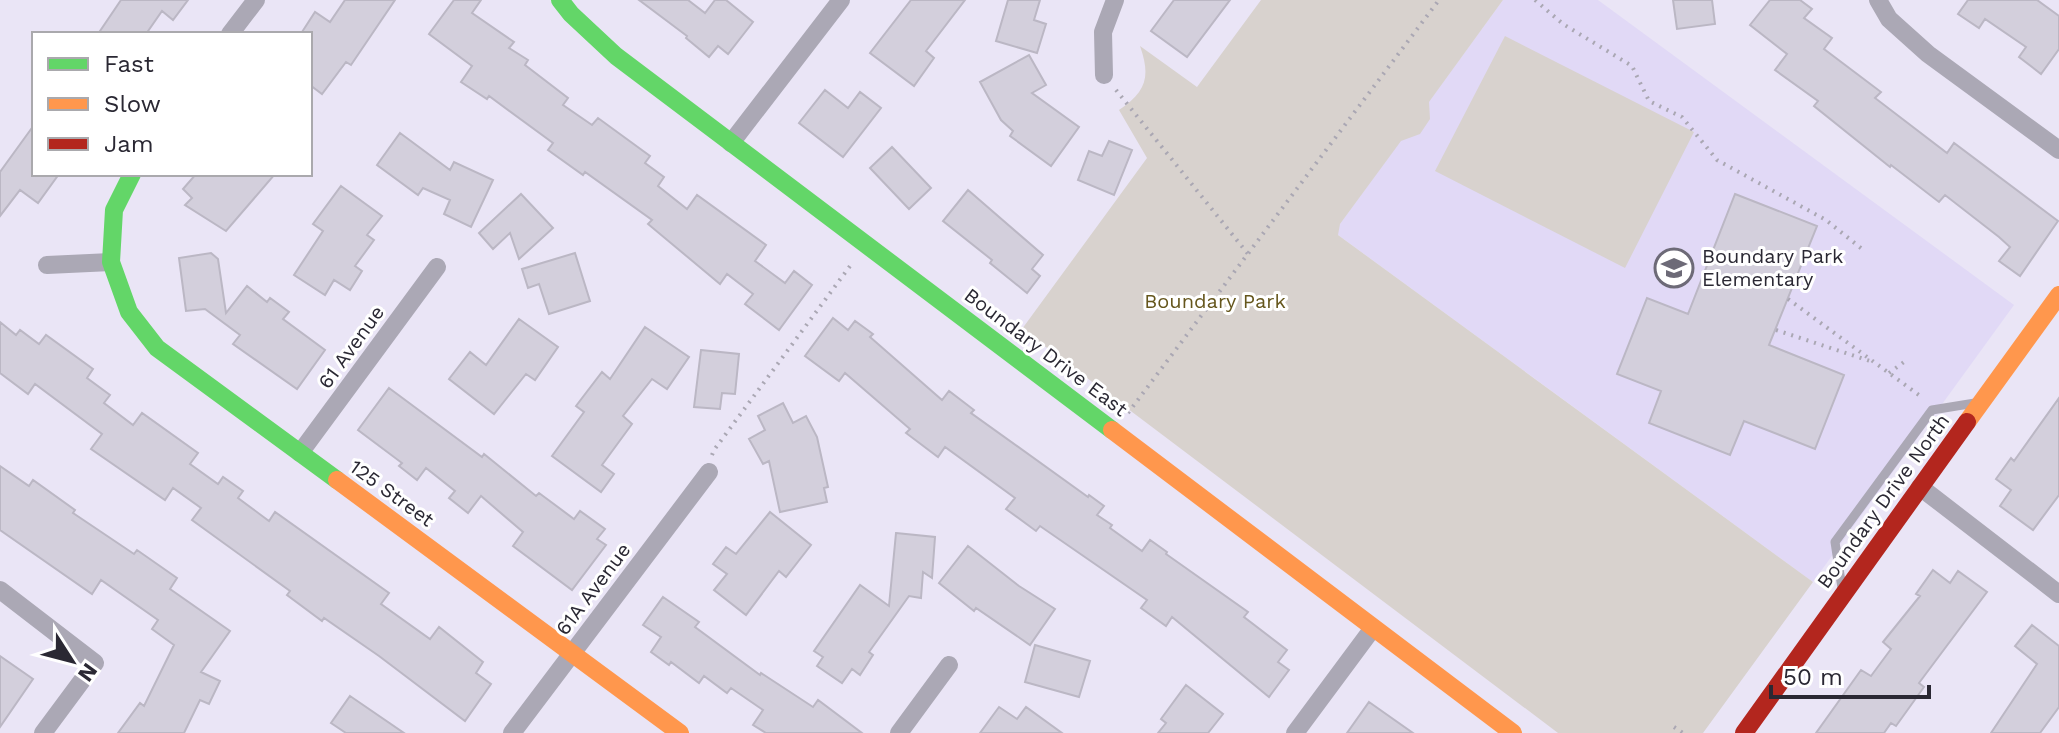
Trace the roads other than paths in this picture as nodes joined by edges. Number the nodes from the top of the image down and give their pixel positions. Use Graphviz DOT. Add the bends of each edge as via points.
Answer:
graph roads {
  1 [pos="256,0"];
  2 [pos="560,0"];
  3 [pos="841,0"];
  4 [pos="1115,0"];
  5 [pos="1878,0"];
  6 [pos="232,32"];
  7 [pos="1104,75"];
  8 [pos="731,143"];
  9 [pos="2059,150"];
  10 [pos="131,176"];
  11 [pos="111,262"];
  12 [pos="47,265"];
  13 [pos="437,267"];
  14 [pos="2059,295"];
  15 [pos="1982,402"];
  16 [pos="300,453"];
  17 [pos="709,472"];
  18 [pos="1920,487"];
  19 [pos="0,590"];
  20 [pos="2059,594"];
  21 [pos="1843,595"];
  22 [pos="1373,628"];
  23 [pos="573,652"];
  24 [pos="949,665"];
  25 [pos="43,733"];
  26 [pos="512,733"];
  27 [pos="680,733"];
  28 [pos="899,733"];
  29 [pos="1295,733"];
  30 [pos="1513,733"];
  31 [pos="1744,733"];
  1 -- 6 [label="street"];
  2 -- 8 [label="street, Boundary Drive East" via="616,56"];
  3 -- 8 [label="street"];
  4 -- 7 [label="street" via="1103,32"];
  5 -- 9 [label="street" via="1889,19 1928,54"];
  8 -- 22 [label="street, Boundary Drive East"];
  10 -- 11 [label="street" via="114,210"];
  11 -- 12 [label="street"];
  11 -- 16 [label="street, 125 Street" via="129,312 157,348"];
  13 -- 16 [label="street, 61 Avenue"];
  14 -- 15 [label="street, Boundary Drive North"];
  15 -- 18 [label="street, Boundary Drive North"];
  15 -- 21 [label="lane" via="1932,410 1835,542"];
  16 -- 23 [label="street, 125 Street"];
  17 -- 23 [label="street, 61A Avenue"];
  18 -- 20 [label="street"];
  18 -- 21 [label="street, Boundary Drive North"];
  19 -- 25 [label="street" via="95,663"];
  21 -- 31 [label="street, Boundary Drive North"];
  22 -- 29 [label="street"];
  22 -- 30 [label="street, Boundary Drive East"];
  23 -- 26 [label="street, 61A Avenue"];
  23 -- 27 [label="street, 125 Street"];
  24 -- 28 [label="street"];
}
